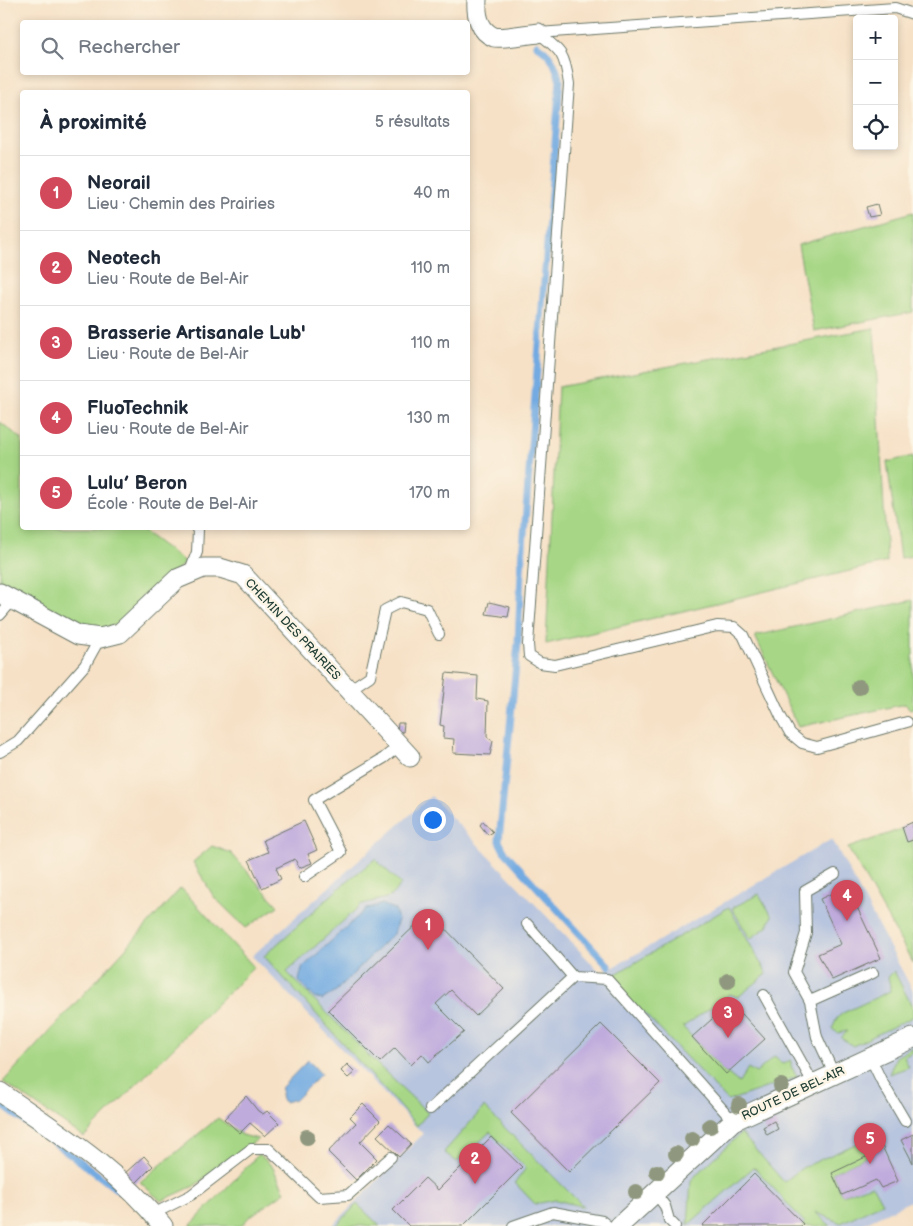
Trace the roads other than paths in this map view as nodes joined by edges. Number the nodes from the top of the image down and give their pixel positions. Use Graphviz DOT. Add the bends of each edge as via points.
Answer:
graph roads {
  1 [pos="477,0"];
  2 [pos="913,14"];
  3 [pos="538,34"];
  4 [pos="198,530"];
  5 [pos="189,574"];
  6 [pos="6,596"];
  7 [pos="0,615"];
  8 [pos="439,634"];
  9 [pos="100,638"];
  10 [pos="349,690"];
  11 [pos="907,722"];
  12 [pos="405,751"];
  13 [pos="0,752"];
  14 [pos="835,874"];
  15 [pos="304,877"];
  16 [pos="527,924"];
  17 [pos="873,973"];
  18 [pos="573,976"];
  19 [pos="764,996"];
  20 [pos="810,1001"];
  21 [pos="913,1038"];
  22 [pos="870,1057"];
  23 [pos="834,1074"];
  24 [pos="813,1083"];
  25 [pos="0,1092"];
  26 [pos="430,1109"];
  27 [pos="733,1121"];
  28 [pos="905,1121"];
  29 [pos="391,1157"];
  30 [pos="655,1193"];
  31 [pos="158,1220"];
  32 [pos="513,1226"];
  33 [pos="608,1226"];
  34 [pos="619,1226"];
  35 [pos="675,1226"];
  1 -- 3 [label="street" via="479,21 495,37"];
  2 -- 3 [label="lane" via="895,8"];
  3 -- 11 [label="lane" via="557,47 566,63 569,84 529,656 540,663 555,665 717,626 734,627 743,635 780,717 790,733 802,743 817,746"];
  4 -- 5 [label="lane" via="197,552"];
  5 -- 9 [label="street, CHEMIN DES PRAIRIES" via="177,579 120,633"];
  5 -- 10 [label="street, CHEMIN DES PRAIRIES" via="203,568 220,568 243,575"];
  6 -- 7 [label="lane"];
  6 -- 9 [label="street, CHEMIN DES PRAIRIES" via="78,636"];
  8 -- 10 [label="lane" via="427,609 401,602 385,610 370,676"];
  9 -- 13 [label="lane" via="84,665 18,741"];
  10 -- 12 [label="street, CHEMIN DES PRAIRIES"];
  12 -- 15 [label="lane" via="384,758 314,800 341,852"];
  14 -- 20 [label="lane" via="805,891 806,934 794,972"];
  16 -- 18 [label="lane"];
  17 -- 20 [label="lane"];
  18 -- 26 [label="lane"];
  18 -- 27 [label="lane" via="607,979"];
  19 -- 24 [label="lane"];
  20 -- 23 [label="lane" via="817,1037"];
  21 -- 22 [label="street, ROUTE DE BEL-AIR"];
  22 -- 23 [label="street, ROUTE DE BEL-AIR"];
  22 -- 28 [label="lane"];
  23 -- 24 [label="street, ROUTE DE BEL-AIR"];
  24 -- 27 [label="street, ROUTE DE BEL-AIR"];
  25 -- 31 [label="street" via="92,1156 141,1200"];
  27 -- 30 [label="street, ROUTE DE BEL-AIR"];
  29 -- 31 [label="lane" via="348,1195 319,1198 269,1149 251,1149"];
  30 -- 34 [label="street, ROUTE DE BEL-AIR"];
  30 -- 35 [label="lane"];
  32 -- 33 [label="lane" via="553,1212"];
}
